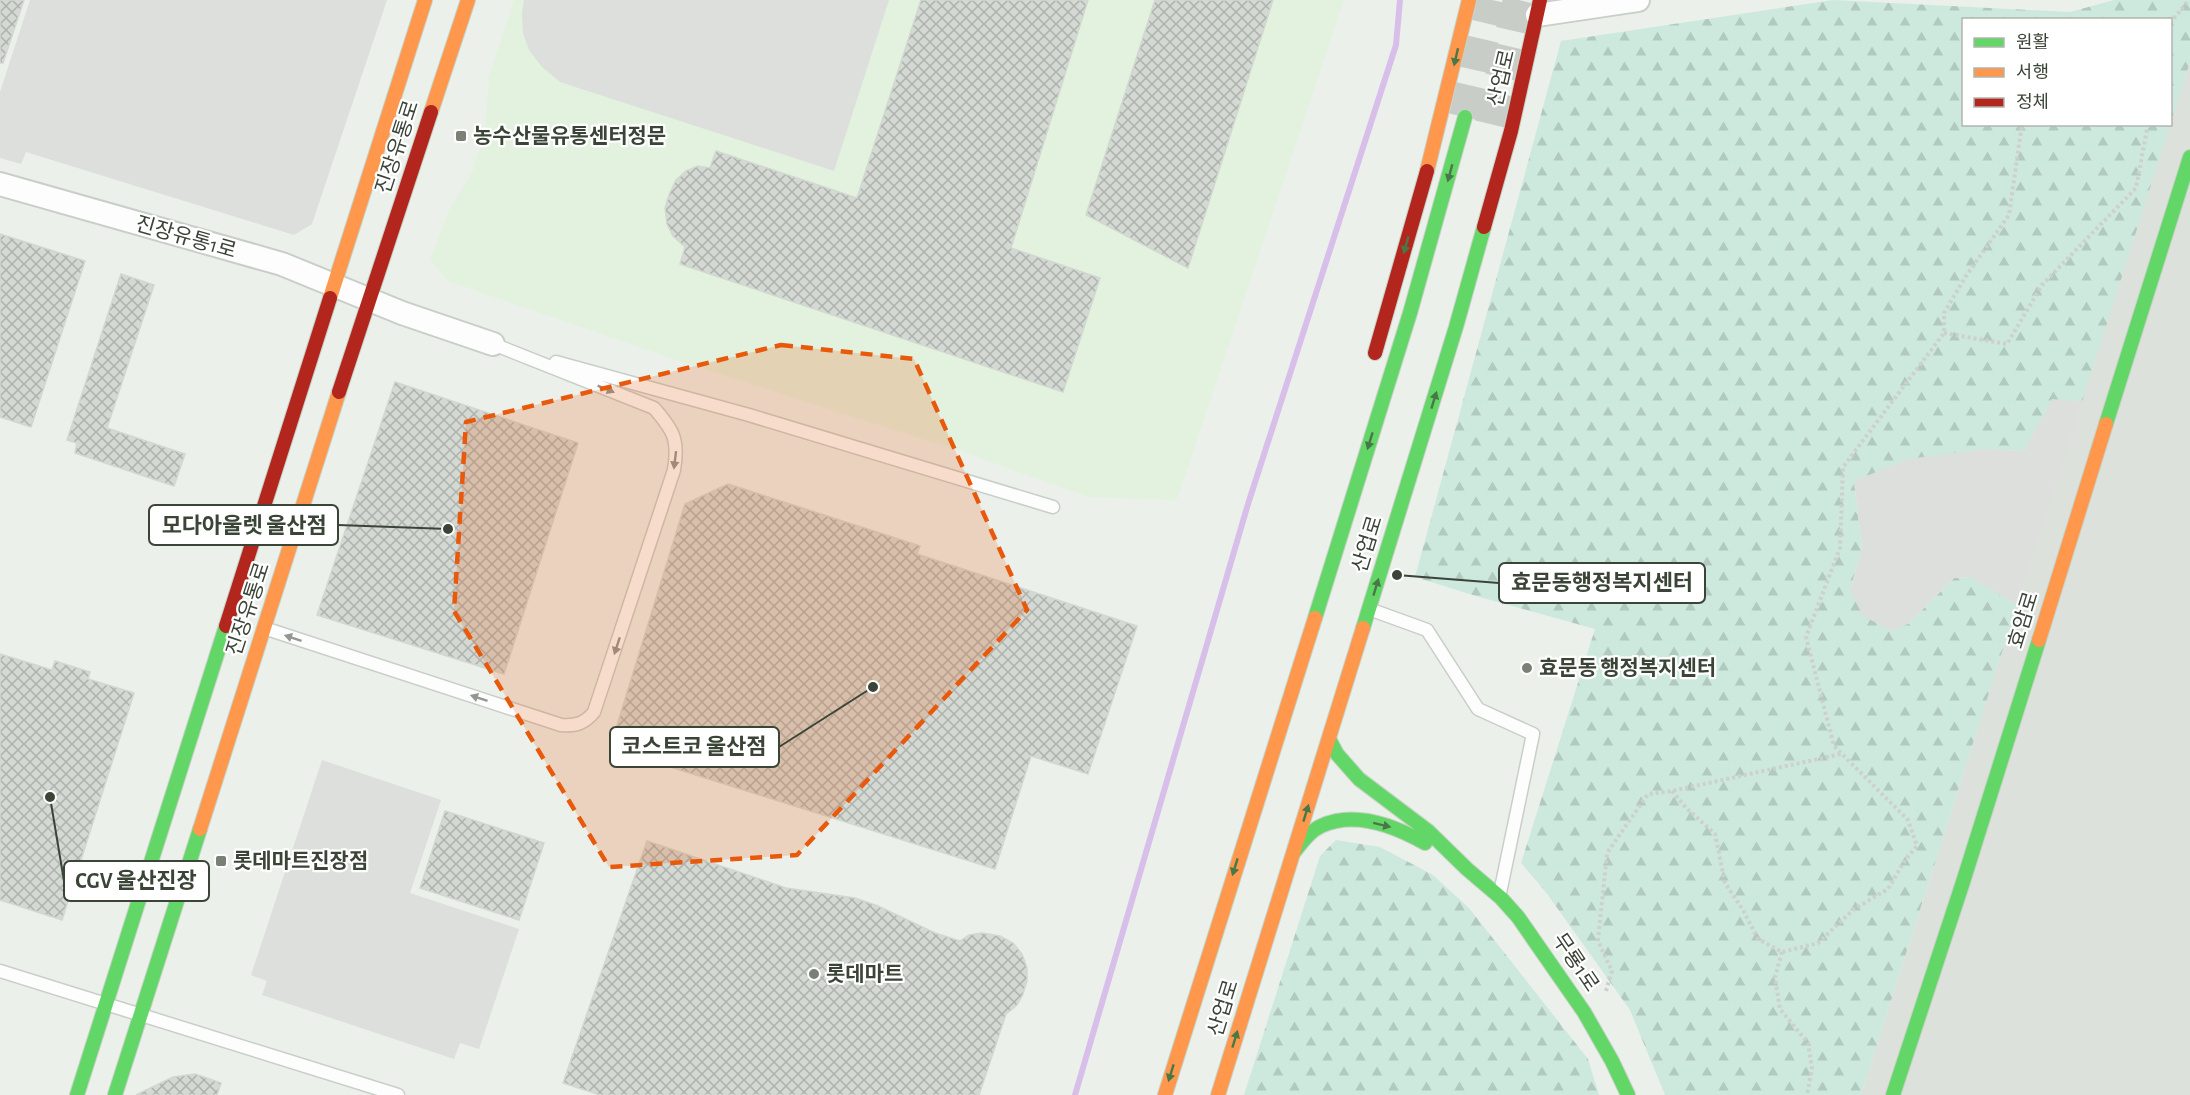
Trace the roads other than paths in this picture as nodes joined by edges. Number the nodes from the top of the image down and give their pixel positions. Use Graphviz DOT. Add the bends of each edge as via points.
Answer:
graph roads {
  1 [pos="425,0"];
  2 [pos="468,0"];
  3 [pos="1469,0"];
  4 [pos="1638,0"];
  5 [pos="1539,8"];
  6 [pos="1465,117"];
  7 [pos="2190,157"];
  8 [pos="0,184"];
  9 [pos="335,285"];
  10 [pos="369,300"];
  11 [pos="493,344"];
  12 [pos="1373,361"];
  13 [pos="1053,507"];
  14 [pos="1311,585"];
  15 [pos="1369,609"];
  16 [pos="264,628"];
  17 [pos="1329,739"];
  18 [pos="1245,835"];
  19 [pos="1294,852"];
  20 [pos="1466,869"];
  21 [pos="1499,897"];
  22 [pos="0,971"];
  23 [pos="106,1005"];
  24 [pos="140,1015"];
  25 [pos="365,1090"];
  26 [pos="77,1095"];
  27 [pos="115,1095"];
  28 [pos="398,1095"];
  29 [pos="1165,1095"];
  30 [pos="1218,1095"];
  31 [pos="1628,1095"];
  32 [pos="1893,1095"];
  1 -- 9 [label="street, 진장유통로"];
  2 -- 10 [label="street, 진장유통로"];
  3 -- 12 [label="street, one-way" via="1427,171"];
  4 -- 5 [label="street"];
  15 -- 5 [label="street, 산업로, one-way" via="1456,327"];
  6 -- 18 [label="street, 산업로, one-way" via="1410,313"];
  7 -- 32 [label="street, 효암로"];
  8 -- 9 [label="street, 진장유통1로" via="282,264"];
  9 -- 10 [label="street, 진장유통1로"];
  9 -- 23 [label="street, 진장유통로"];
  10 -- 11 [label="street, 진장유통1로"];
  10 -- 16 [label="street, 진장유통로"];
  11 -- 13 [label="lane" via="749,415"];
  11 -- 16 [label="lane, one-way" via="654,408 675,437 674,470 594,712 574,726 561,725"];
  14 -- 18 [label="street, 산업로"];
  15 -- 17 [label="street, 산업로"];
  15 -- 21 [label="lane" via="1426,630 1478,710 1533,734"];
  16 -- 24 [label="street, 진장유통로"];
  19 -- 17 [label="street, 산업로, one-way"];
  17 -- 20 [label="street" via="1346,768 1428,831"];
  18 -- 29 [label="street, 산업로, one-way"];
  19 -- 20 [label="street, one-way" via="1308,834 1322,825 1364,820 1422,841"];
  30 -- 19 [label="street, 산업로, one-way"];
  20 -- 21 [label="street, 무룡1로"];
  21 -- 31 [label="street, 무룡1로" via="1567,985"];
  22 -- 23 [label="lane"];
  23 -- 24 [label="lane"];
  23 -- 26 [label="street, 진장유통로"];
  24 -- 25 [label="lane"];
  24 -- 27 [label="street, 진장유통로"];
  25 -- 28 [label="lane"];
}
